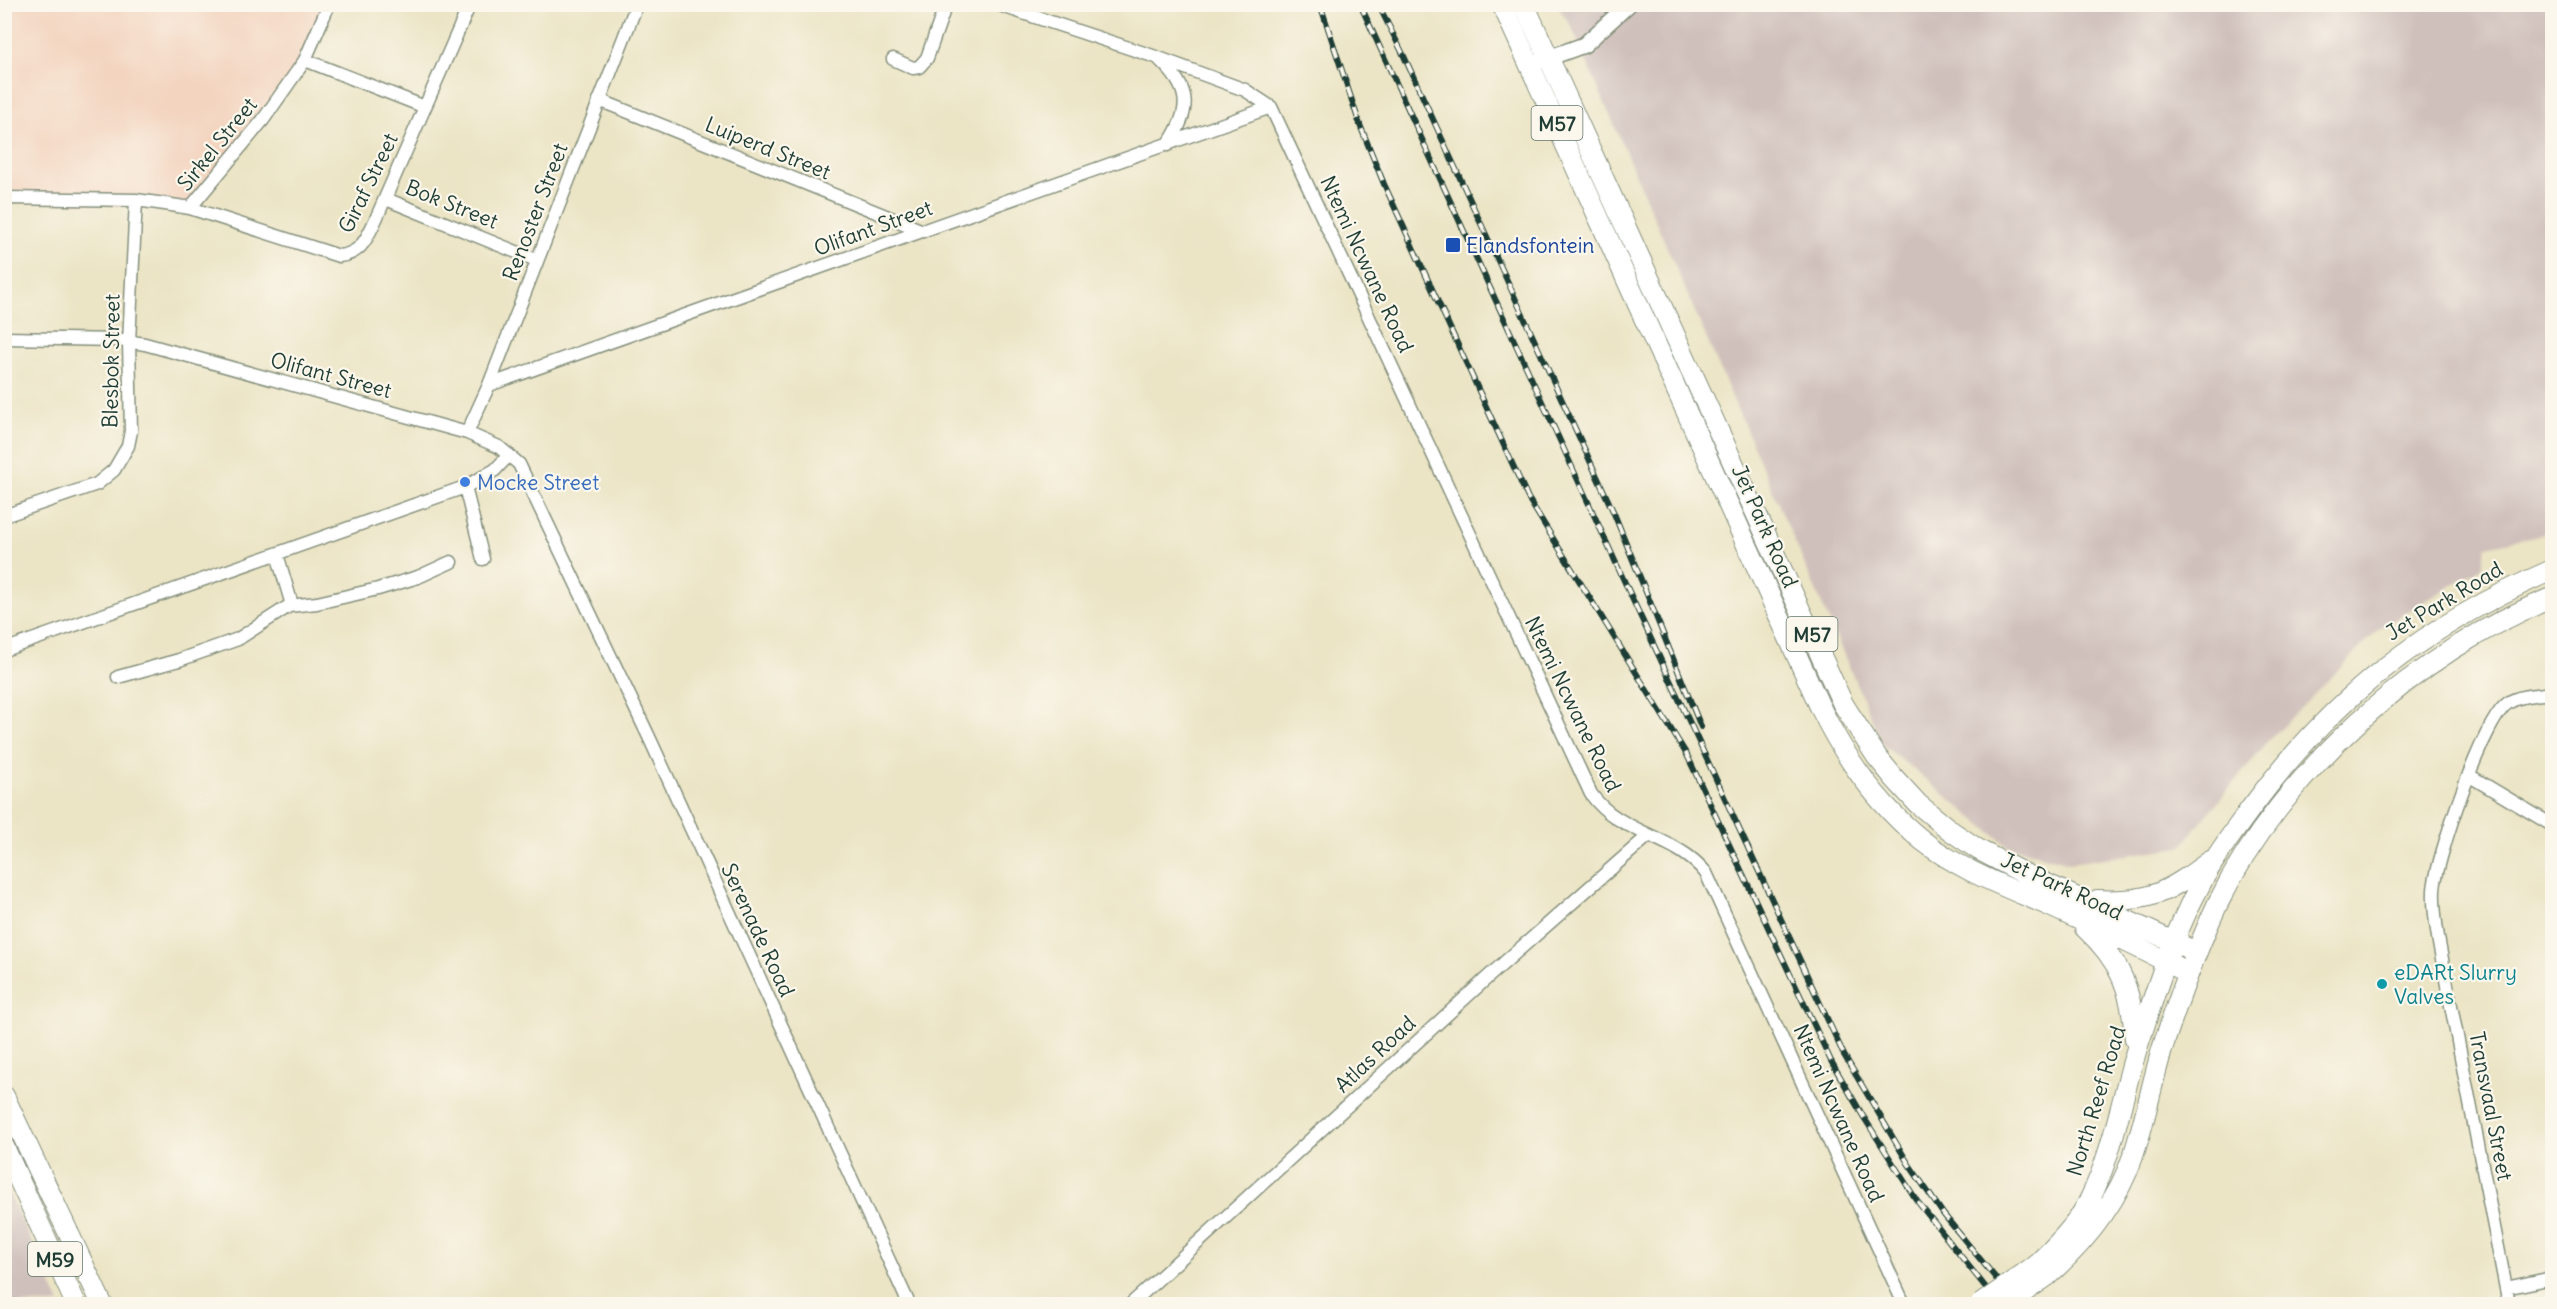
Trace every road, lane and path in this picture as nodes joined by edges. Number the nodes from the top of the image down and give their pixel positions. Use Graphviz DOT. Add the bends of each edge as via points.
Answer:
graph roads {
  1 [pos="329,4"];
  2 [pos="470,4"];
  3 [pos="637,4"];
  4 [pos="946,4"];
  5 [pos="996,4"];
  6 [pos="1502,4"];
  7 [pos="1524,4"];
  8 [pos="1629,4"];
  9 [pos="1156,57"];
  10 [pos="1549,57"];
  11 [pos="893,59"];
  12 [pos="305,60"];
  13 [pos="1531,66"];
  14 [pos="599,100"];
  15 [pos="425,107"];
  16 [pos="1271,107"];
  17 [pos="1168,145"];
  18 [pos="4,198"];
  19 [pos="386,199"];
  20 [pos="136,200"];
  21 [pos="190,208"];
  22 [pos="923,231"];
  23 [pos="536,260"];
  24 [pos="4,338"];
  25 [pos="129,342"];
  26 [pos="489,386"];
  27 [pos="467,433"];
  28 [pos="509,455"];
  29 [pos="465,488"];
  30 [pos="4,516"];
  31 [pos="277,554"];
  32 [pos="483,559"];
  33 [pos="452,562"];
  34 [pos="2553,570"];
  35 [pos="570,572"];
  36 [pos="2553,598"];
  37 [pos="292,605"];
  38 [pos="4,650"];
  39 [pos="117,677"];
  40 [pos="2553,693"];
  41 [pos="2470,776"];
  42 [pos="2553,825"];
  43 [pos="1648,836"];
  44 [pos="2216,857"];
  45 [pos="2085,900"];
  46 [pos="2075,919"];
  47 [pos="2174,941"];
  48 [pos="2196,951"];
  49 [pos="2166,961"];
  50 [pos="2188,973"];
  51 [pos="2136,1051"];
  52 [pos="4,1096"];
  53 [pos="4,1147"];
  54 [pos="2041,1270"];
  55 [pos="2553,1278"];
  56 [pos="2506,1287"];
  57 [pos="76,1305"];
  58 [pos="102,1305"];
  59 [pos="909,1305"];
  60 [pos="1131,1305"];
  61 [pos="1904,1305"];
  62 [pos="1981,1305"];
  63 [pos="2007,1305"];
  64 [pos="2509,1305"];
  1 -- 12 [label="street, Sirkel Street"];
  2 -- 15 [label="street, Giraf Street"];
  3 -- 14 [label="street, Renoster Street"];
  4 -- 11 [label="street" via="923,64 913,68"];
  5 -- 9 [label="street"];
  6 -- 13 [label="main road, Jet Park Road / M57"];
  7 -- 10 [label="main road, Jet Park Road / M57"];
  8 -- 10 [label="street" via="1593,39 1577,49"];
  9 -- 16 [label="street" via="1245,90"];
  9 -- 17 [label="street" via="1178,79 1184,97 1182,122"];
  10 -- 13 [label="street"];
  10 -- 45 [label="main road, Jet Park Road / M57" via="1857,728 1895,779 1951,831 1979,850"];
  12 -- 15 [label="street"];
  12 -- 21 [label="street, Sirkel Street" via="263,120"];
  13 -- 46 [label="main road, Jet Park Road / M57" via="1842,752 1868,786 1923,840 1959,864"];
  14 -- 22 [label="street, Luiperd Street"];
  14 -- 23 [label="street, Renoster Street"];
  15 -- 19 [label="street, Giraf Street"];
  16 -- 17 [label="street, Olifant Street"];
  16 -- 43 [label="street, Ntemi Ncwane Road" via="1586,784 1607,812"];
  17 -- 22 [label="street, Olifant Street"];
  18 -- 20 [label="street, Sirkel Street"];
  19 -- 21 [label="street, Giraf Street" via="363,244 353,253 339,256"];
  19 -- 23 [label="street, Bok Street"];
  20 -- 21 [label="street, Sirkel Street"];
  20 -- 25 [label="street, Blesbok Street"];
  22 -- 26 [label="street, Olifant Street"];
  23 -- 26 [label="street, Renoster Street"];
  24 -- 25 [label="street, Olifant Street"];
  25 -- 27 [label="street, Olifant Street" via="156,346"];
  25 -- 30 [label="street, Blesbok Street" via="131,431 122,459 97,483"];
  26 -- 27 [label="street, Renoster Street"];
  27 -- 28 [label="street, Olifant Street" via="486,439"];
  28 -- 29 [label="street" via="495,470"];
  28 -- 35 [label="street, Olifant Street" via="526,476"];
  29 -- 31 [label="street"];
  29 -- 32 [label="street"];
  31 -- 37 [label="street"];
  31 -- 38 [label="street"];
  33 -- 37 [label="street" via="378,590"];
  34 -- 44 [label="main road, Jet Park Road" via="2509,589 2425,637 2347,698 2270,783"];
  35 -- 59 [label="street, Serenade Road"];
  36 -- 48 [label="main road" via="2473,637 2408,680 2348,730 2296,787 2251,848"];
  37 -- 39 [label="street" via="238,639"];
  40 -- 41 [label="street, Transvaal Street" via="2518,698 2501,709 2483,740"];
  41 -- 42 [label="street"];
  41 -- 56 [label="street, Transvaal Street" via="2437,868 2434,907"];
  43 -- 60 [label="street, Atlas Road"];
  43 -- 61 [label="street, Ntemi Ncwane Road" via="1689,857 1710,879"];
  44 -- 45 [label="main road" via="2176,886 2157,894 2130,901"];
  44 -- 47 [label="main road, Jet Park Road"];
  45 -- 47 [label="main road, Jet Park Road / M57"];
  46 -- 49 [label="main road, Jet Park Road / M57"];
  46 -- 51 [label="main road" via="2110,955 2124,980 2133,1012"];
  47 -- 48 [label="main road, Jet Park Road / M57"];
  47 -- 49 [label="main road, North Reef Road"];
  48 -- 50 [label="main road, North Reef Road"];
  49 -- 50 [label="main road, Jet Park Road / M57"];
  49 -- 51 [label="main road, North Reef Road"];
  50 -- 54 [label="main road, North Reef Road" via="2165,1038 2133,1158 2117,1193 2083,1240"];
  51 -- 54 [label="main road, North Reef Road" via="2090,1200"];
  52 -- 58 [label="main road, M59"];
  53 -- 57 [label="main road, M59"];
  54 -- 62 [label="main road, North Reef Road, bridge"];
  54 -- 63 [label="main road, North Reef Road, bridge"];
  55 -- 56 [label="street"];
  56 -- 64 [label="street, Transvaal Street"];
}
